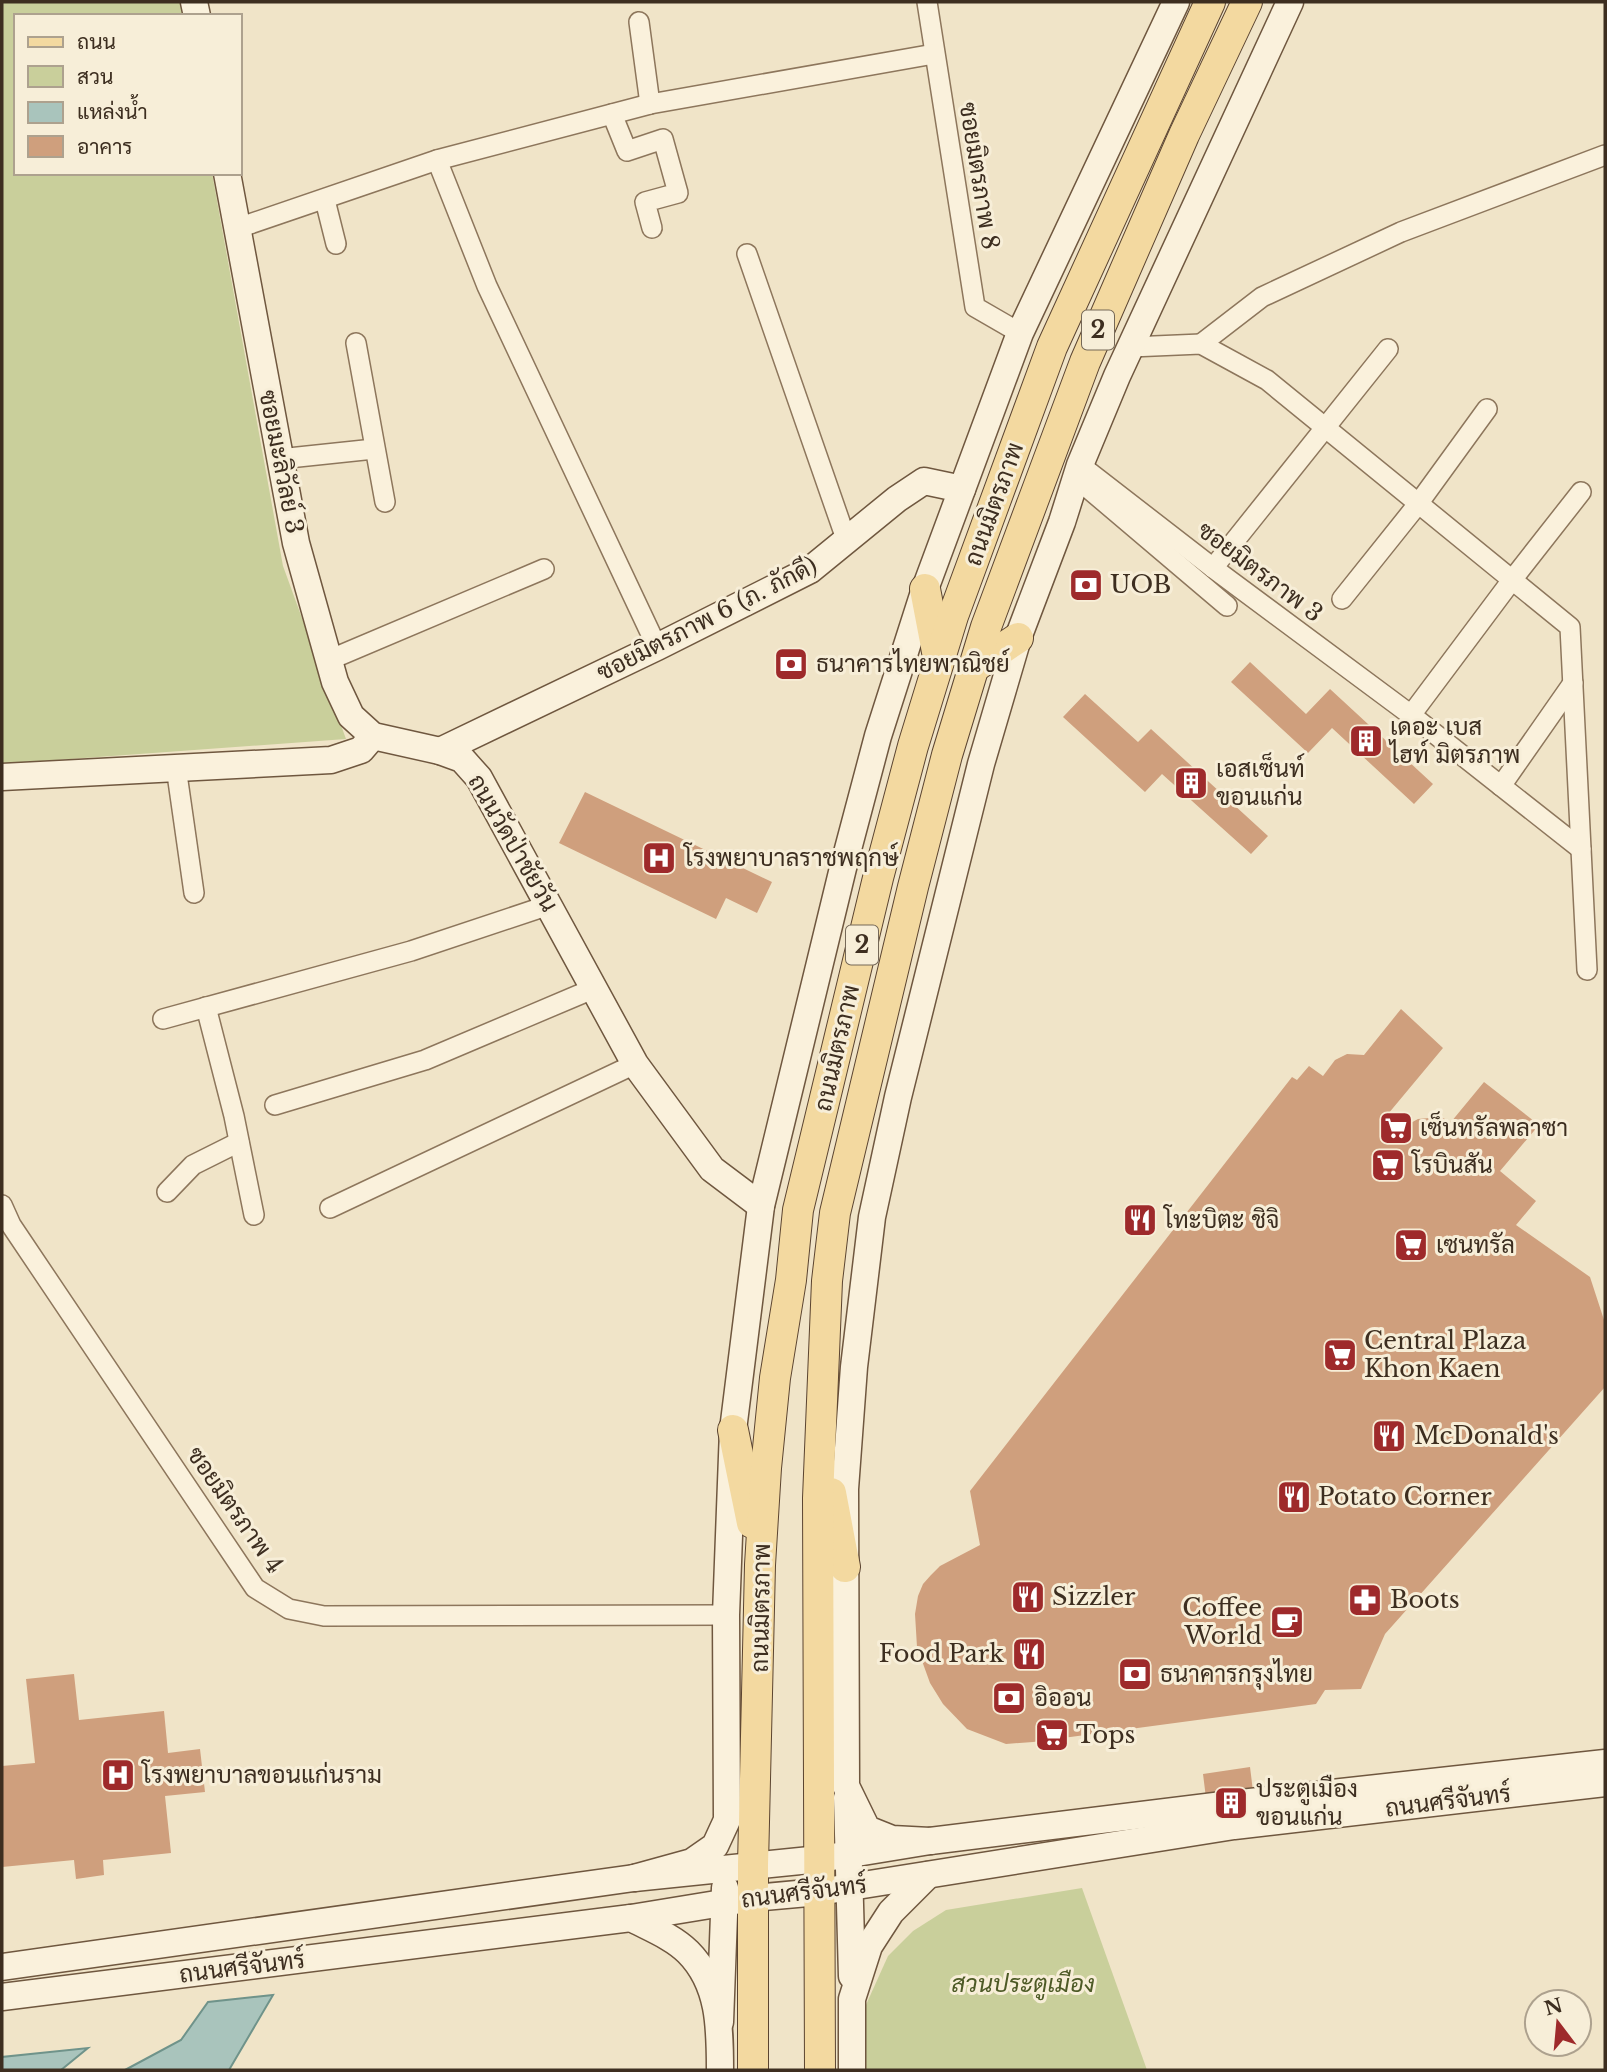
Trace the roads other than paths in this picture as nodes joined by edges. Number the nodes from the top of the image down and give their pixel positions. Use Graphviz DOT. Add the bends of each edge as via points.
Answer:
graph roads {
  1 [pos="927,2"];
  2 [pos="1176,2"];
  3 [pos="1210,2"];
  4 [pos="1247,2"];
  5 [pos="1290,2"];
  6 [pos="639,22"];
  7 [pos="934,54"];
  8 [pos="650,104"];
  9 [pos="612,114"];
  10 [pos="1605,155"];
  11 [pos="438,160"];
  12 [pos="227,175"];
  13 [pos="325,200"];
  14 [pos="238,228"];
  15 [pos="652,228"];
  16 [pos="336,244"];
  17 [pos="747,254"];
  18 [pos="1020,333"];
  19 [pos="356,343"];
  20 [pos="1201,344"];
  21 [pos="1131,347"];
  22 [pos="1388,349"];
  23 [pos="1487,409"];
  24 [pos="1324,427"];
  25 [pos="374,449"];
  26 [pos="279,459"];
  27 [pos="1078,472"];
  28 [pos="962,489"];
  29 [pos="1581,492"];
  30 [pos="385,502"];
  31 [pos="1418,504"];
  32 [pos="846,539"];
  33 [pos="1213,568"];
  34 [pos="544,569"];
  35 [pos="1512,580"];
  36 [pos="925,589"];
  37 [pos="1342,599"];
  38 [pos="1227,606"];
  39 [pos="1018,638"];
  40 [pos="657,647"];
  41 [pos="329,660"];
  42 [pos="939,660"];
  43 [pos="973,668"];
  44 [pos="1573,683"];
  45 [pos="1411,715"];
  46 [pos="373,736"];
  47 [pos="440,751"];
  48 [pos="177,767"];
  49 [pos="2,776"];
  50 [pos="1501,786"];
  51 [pos="1581,849"];
  52 [pos="194,893"];
  53 [pos="550,905"];
  54 [pos="1587,970"];
  55 [pos="595,988"];
  56 [pos="206,1007"];
  57 [pos="163,1019"];
  58 [pos="635,1064"];
  59 [pos="275,1105"];
  60 [pos="239,1142"];
  61 [pos="167,1192"];
  62 [pos="2,1205"];
  63 [pos="761,1206"];
  64 [pos="330,1208"];
  65 [pos="254,1215"];
  66 [pos="733,1430"];
  67 [pos="821,1437"];
  68 [pos="760,1565"];
  69 [pos="845,1567"];
  70 [pos="726,1615"];
  71 [pos="1605,1763"];
  72 [pos="1605,1783"];
  73 [pos="846,1786"];
  74 [pos="727,1820"];
  75 [pos="930,1841"];
  76 [pos="834,1857"];
  77 [pos="739,1867"];
  78 [pos="929,1875"];
  79 [pos="634,1878"];
  80 [pos="849,1887"];
  81 [pos="819,1892"];
  82 [pos="753,1898"];
  83 [pos="724,1902"];
  84 [pos="631,1918"];
  85 [pos="2,1967"];
  86 [pos="2,1997"];
  87 [pos="852,1999"];
  88 [pos="720,2022"];
  89 [pos="720,2070"];
  90 [pos="753,2070"];
  91 [pos="820,2070"];
  92 [pos="852,2070"];
  1 -- 7 [label="street, ซอยมิตรภาพ 8"];
  2 -- 18 [label="main road, ถนนมิตรภาพ / 2"];
  3 -- 42 [label="main road, ถนนมิตรภาพ / 2" via="1052,348"];
  4 -- 43 [label="main road, ถนนมิตรภาพ / 2" via="1084,362"];
  5 -- 21 [label="main road, 2"];
  6 -- 8 [label="street"];
  7 -- 8 [label="street"];
  7 -- 18 [label="street, ซอยมิตรภาพ 8" via="975,307"];
  8 -- 9 [label="street"];
  9 -- 11 [label="street"];
  9 -- 15 [label="street" via="627,151 663,139 678,193 645,202"];
  10 -- 20 [label="street" via="1401,232 1262,297"];
  11 -- 13 [label="street"];
  11 -- 40 [label="street" via="487,286"];
  12 -- 14 [label="main road, ซอยมะลิวัลย์ 3"];
  13 -- 14 [label="street"];
  13 -- 16 [label="street"];
  14 -- 26 [label="main road, ซอยมะลิวัลย์ 3"];
  17 -- 32 [label="street"];
  18 -- 28 [label="main road, ถนนมิตรภาพ / 2"];
  19 -- 25 [label="street"];
  20 -- 21 [label="street"];
  20 -- 24 [label="street" via="1267,380"];
  21 -- 27 [label="main road, 2"];
  22 -- 24 [label="street"];
  23 -- 31 [label="street"];
  24 -- 31 [label="street"];
  24 -- 33 [label="street"];
  25 -- 26 [label="street"];
  25 -- 30 [label="street"];
  26 -- 41 [label="main road, ซอยมะลิวัลย์ 3" via="296,543"];
  27 -- 33 [label="street, ซอยมิตรภาพ 3"];
  27 -- 38 [label="street"];
  27 -- 39 [label="main road, 2"];
  28 -- 32 [label="main road, ซอยมิตรภาพ 6 (ภ. ภักดี)" via="924,481"];
  28 -- 36 [label="main road, ถนนมิตรภาพ / 2"];
  29 -- 35 [label="street"];
  31 -- 35 [label="street"];
  31 -- 37 [label="street"];
  32 -- 40 [label="main road, ซอยมิตรภาพ 6 (ภ. ภักดี)" via="810,570"];
  33 -- 45 [label="street, ซอยมิตรภาพ 3"];
  34 -- 41 [label="street"];
  35 -- 44 [label="street" via="1570,627"];
  35 -- 45 [label="street"];
  36 -- 42 [label="main road"];
  36 -- 63 [label="main road, ถนนมิตรภาพ / 2" via="846,855"];
  39 -- 43 [label="main road"];
  39 -- 69 [label="main road, 2" via="981,764 901,1084 868,1244 845,1489"];
  40 -- 47 [label="main road, ซอยมิตรภาพ 6 (ภ. ภักดี)"];
  41 -- 46 [label="main road, ซอยมะลิวัลย์ 3" via="351,716"];
  42 -- 68 [label="main road, ถนนมิตรภาพ / 2" via="878,878 798,1210 775,1378"];
  43 -- 67 [label="main road, ถนนมิตรภาพ / 2" via="898,946 838,1200 827,1282"];
  44 -- 50 [label="street"];
  44 -- 51 [label="street"];
  45 -- 50 [label="street, ซอยมิตรภาพ 3"];
  46 -- 47 [label="main road, ถนนวัดป่าชัยวัน"];
  46 -- 48 [label="main road" via="361,750 331,760"];
  47 -- 53 [label="main road, ถนนวัดป่าชัยวัน" via="462,759 479,778"];
  48 -- 49 [label="main road"];
  48 -- 52 [label="street"];
  50 -- 51 [label="street, ซอยมิตรภาพ 3"];
  51 -- 54 [label="street"];
  53 -- 55 [label="main road, ถนนวัดป่าชัยวัน"];
  53 -- 56 [label="street" via="411,951"];
  55 -- 58 [label="main road, ถนนวัดป่าชัยวัน"];
  55 -- 59 [label="street" via="425,1060"];
  56 -- 57 [label="street"];
  56 -- 60 [label="street"];
  58 -- 63 [label="main road, ถนนวัดป่าชัยวัน" via="712,1169"];
  58 -- 64 [label="street"];
  60 -- 61 [label="street" via="193,1164"];
  60 -- 65 [label="street"];
  62 -- 70 [label="street, ซอยมิตรภาพ 4" via="11,1225 256,1588 289,1609 324,1616"];
  63 -- 66 [label="main road, ถนนมิตรภาพ"];
  66 -- 68 [label="main road"];
  66 -- 70 [label="main road, ถนนมิตรภาพ"];
  67 -- 69 [label="main road"];
  67 -- 76 [label="main road, ถนนมิตรภาพ" via="818,1498"];
  68 -- 77 [label="main road, ถนนมิตรภาพ"];
  69 -- 73 [label="main road"];
  70 -- 74 [label="main road, ถนนมิตรภาพ"];
  71 -- 75 [label="main road, ถนนศรีจันทร์"];
  72 -- 78 [label="main road, ถนนศรีจันทร์" via="1234,1826"];
  73 -- 75 [label="main road" via="867,1829 892,1839"];
  73 -- 76 [label="main road"];
  74 -- 77 [label="main road, ถนนมิตรภาพ"];
  74 -- 79 [label="main road" via="715,1846 692,1862"];
  75 -- 76 [label="main road, ถนนศรีจันทร์"];
  76 -- 77 [label="main road, ถนนศรีจันทร์"];
  76 -- 80 [label="main road"];
  76 -- 81 [label="main road, ถนนมิตรภาพ"];
  77 -- 79 [label="main road, ถนนศรีจันทร์"];
  77 -- 82 [label="main road, ถนนมิตรภาพ"];
  77 -- 83 [label="main road, ถนนมิตรภาพ"];
  78 -- 80 [label="main road, ถนนศรีจันทร์"];
  78 -- 87 [label="main road" via="879,1928"];
  79 -- 85 [label="main road, ถนนศรีจันทร์"];
  80 -- 81 [label="main road, ถนนศรีจันทร์"];
  80 -- 87 [label="main road"];
  81 -- 82 [label="main road, ถนนศรีจันทร์"];
  81 -- 91 [label="main road, ถนนมิตรภาพ"];
  82 -- 83 [label="main road, ถนนศรีจันทร์"];
  82 -- 90 [label="main road, ถนนมิตรภาพ"];
  83 -- 84 [label="main road, ถนนศรีจันทร์"];
  83 -- 88 [label="main road, ถนนมิตรภาพ"];
  84 -- 86 [label="main road, ถนนศรีจันทร์"];
  84 -- 88 [label="main road" via="688,1952 709,1981"];
  87 -- 92 [label="main road"];
  88 -- 89 [label="main road"];
}
